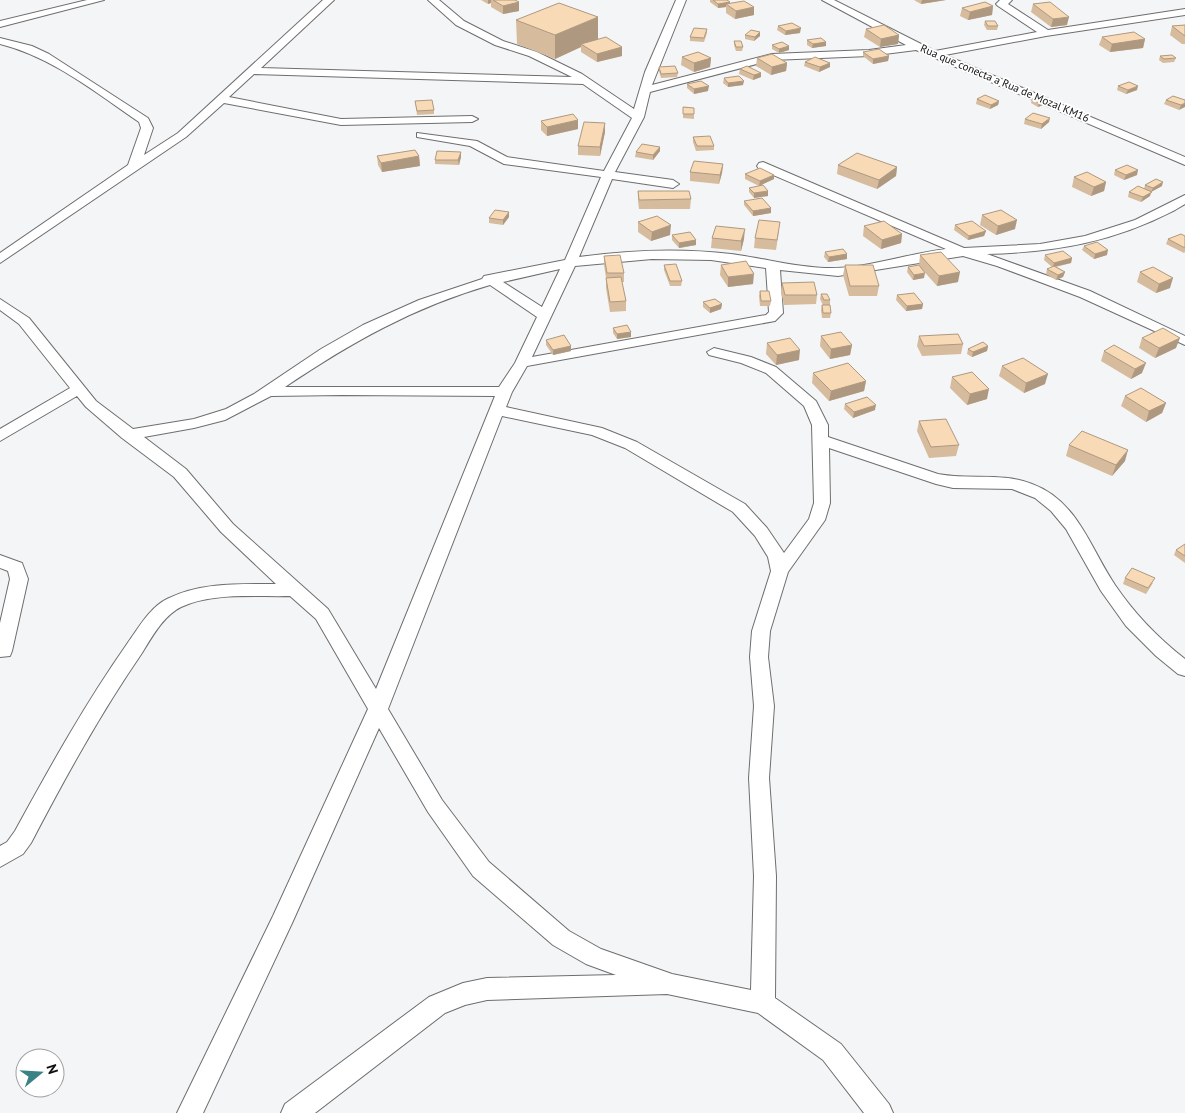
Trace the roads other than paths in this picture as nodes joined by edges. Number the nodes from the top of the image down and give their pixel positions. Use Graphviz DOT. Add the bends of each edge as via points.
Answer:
graph roads {
  1 [pos="99,0"];
  2 [pos="329,0"];
  3 [pos="433,0"];
  4 [pos="681,0"];
  5 [pos="827,0"];
  6 [pos="1007,0"];
  7 [pos="1171,2"];
  8 [pos="1185,11"];
  9 [pos="0,24"];
  10 [pos="1046,33"];
  11 [pos="0,41"];
  12 [pos="918,47"];
  13 [pos="934,54"];
  14 [pos="253,71"];
  15 [pos="586,81"];
  16 [pos="637,92"];
  17 [pos="609,96"];
  18 [pos="221,99"];
  19 [pos="638,117"];
  20 [pos="472,119"];
  21 [pos="421,135"];
  22 [pos="1185,161"];
  23 [pos="763,166"];
  24 [pos="133,167"];
  25 [pos="609,173"];
  26 [pos="673,184"];
  27 [pos="1185,199"];
  28 [pos="961,251"];
  29 [pos="0,260"];
  30 [pos="570,263"];
  31 [pos="773,266"];
  32 [pos="489,279"];
  33 [pos="0,303"];
  34 [pos="544,315"];
  35 [pos="1185,341"];
  36 [pos="714,352"];
  37 [pos="522,363"];
  38 [pos="79,389"];
  39 [pos="267,392"];
  40 [pos="501,401"];
  41 [pos="128,434"];
  42 [pos="0,436"];
  43 [pos="821,440"];
  44 [pos="0,561"];
  45 [pos="780,571"];
  46 [pos="294,590"];
  47 [pos="3,651"];
  48 [pos="1185,669"];
  49 [pos="378,709"];
  50 [pos="0,858"];
  51 [pos="672,985"];
  52 [pos="763,1003"];
  53 [pos="190,1113"];
  54 [pos="294,1113"];
  55 [pos="880,1113"];
  1 -- 9 [label="street"];
  2 -- 14 [label="street"];
  3 -- 15 [label="street" via="478,34 541,58"];
  4 -- 16 [label="street"];
  5 -- 12 [label="street, Rua que conecta a Rua de Mozal KM16"];
  6 -- 10 [label="street" via="1001,4"];
  7 -- 8 [label="street"];
  8 -- 10 [label="street"];
  10 -- 13 [label="street"];
  11 -- 24 [label="street" via="45,56 144,120 146,133"];
  12 -- 13 [label="street, Rua que conecta a Rua de Mozal KM16"];
  12 -- 16 [label="street" via="772,57"];
  13 -- 22 [label="street, Rua que conecta a Rua de Mozal KM16"];
  14 -- 15 [label="street"];
  14 -- 18 [label="street"];
  15 -- 17 [label="street"];
  16 -- 17 [label="street"];
  16 -- 19 [label="street"];
  17 -- 19 [label="street"];
  18 -- 20 [label="street" via="341,122"];
  18 -- 24 [label="street" via="182,135"];
  19 -- 25 [label="street"];
  21 -- 25 [label="street" via="473,143 504,160"];
  23 -- 28 [label="street"];
  24 -- 29 [label="street"];
  25 -- 26 [label="street"];
  25 -- 30 [label="street"];
  27 -- 28 [label="street" via="1130,225 1080,242"];
  28 -- 31 [label="street" via="840,272"];
  28 -- 35 [label="street" via="1085,294"];
  30 -- 31 [label="street" via="658,254 700,255"];
  30 -- 32 [label="street"];
  30 -- 34 [label="street"];
  31 -- 37 [label="street" via="776,312 770,318"];
  32 -- 34 [label="street"];
  32 -- 39 [label="street" via="382,321 339,344"];
  33 -- 38 [label="street" via="24,321"];
  34 -- 37 [label="street"];
  36 -- 43 [label="street" via="771,370 791,386 811,404 820,425"];
  37 -- 40 [label="street"];
  38 -- 41 [label="street" via="90,404"];
  38 -- 42 [label="street"];
  39 -- 40 [label="street" via="342,390"];
  39 -- 41 [label="street" via="231,412 208,420"];
  40 -- 45 [label="street" via="596,430 631,445 740,508 762,532 777,557"];
  40 -- 49 [label="street"];
  41 -- 46 [label="street" via="180,473 227,528"];
  43 -- 45 [label="street" via="822,503 817,520"];
  43 -- 48 [label="street" via="937,480 996,481 1032,489 1057,508 1083,541 1107,586 1131,620"];
  44 -- 47 [label="street" via="16,567 19,579"];
  45 -- 52 [label="street" via="761,631 759,657 764,706 759,778 765,876"];
  46 -- 49 [label="street" via="322,614"];
  46 -- 50 [label="street" via="218,592 195,595 172,604 151,626 114,678 65,757 23,837 15,848"];
  49 -- 51 [label="street" via="435,806 482,869 560,938 594,956"];
  49 -- 53 [label="street"];
  51 -- 52 [label="street"];
  51 -- 54 [label="street" via="487,989 464,994 437,1005"];
  52 -- 55 [label="street" via="832,1052"];
}
